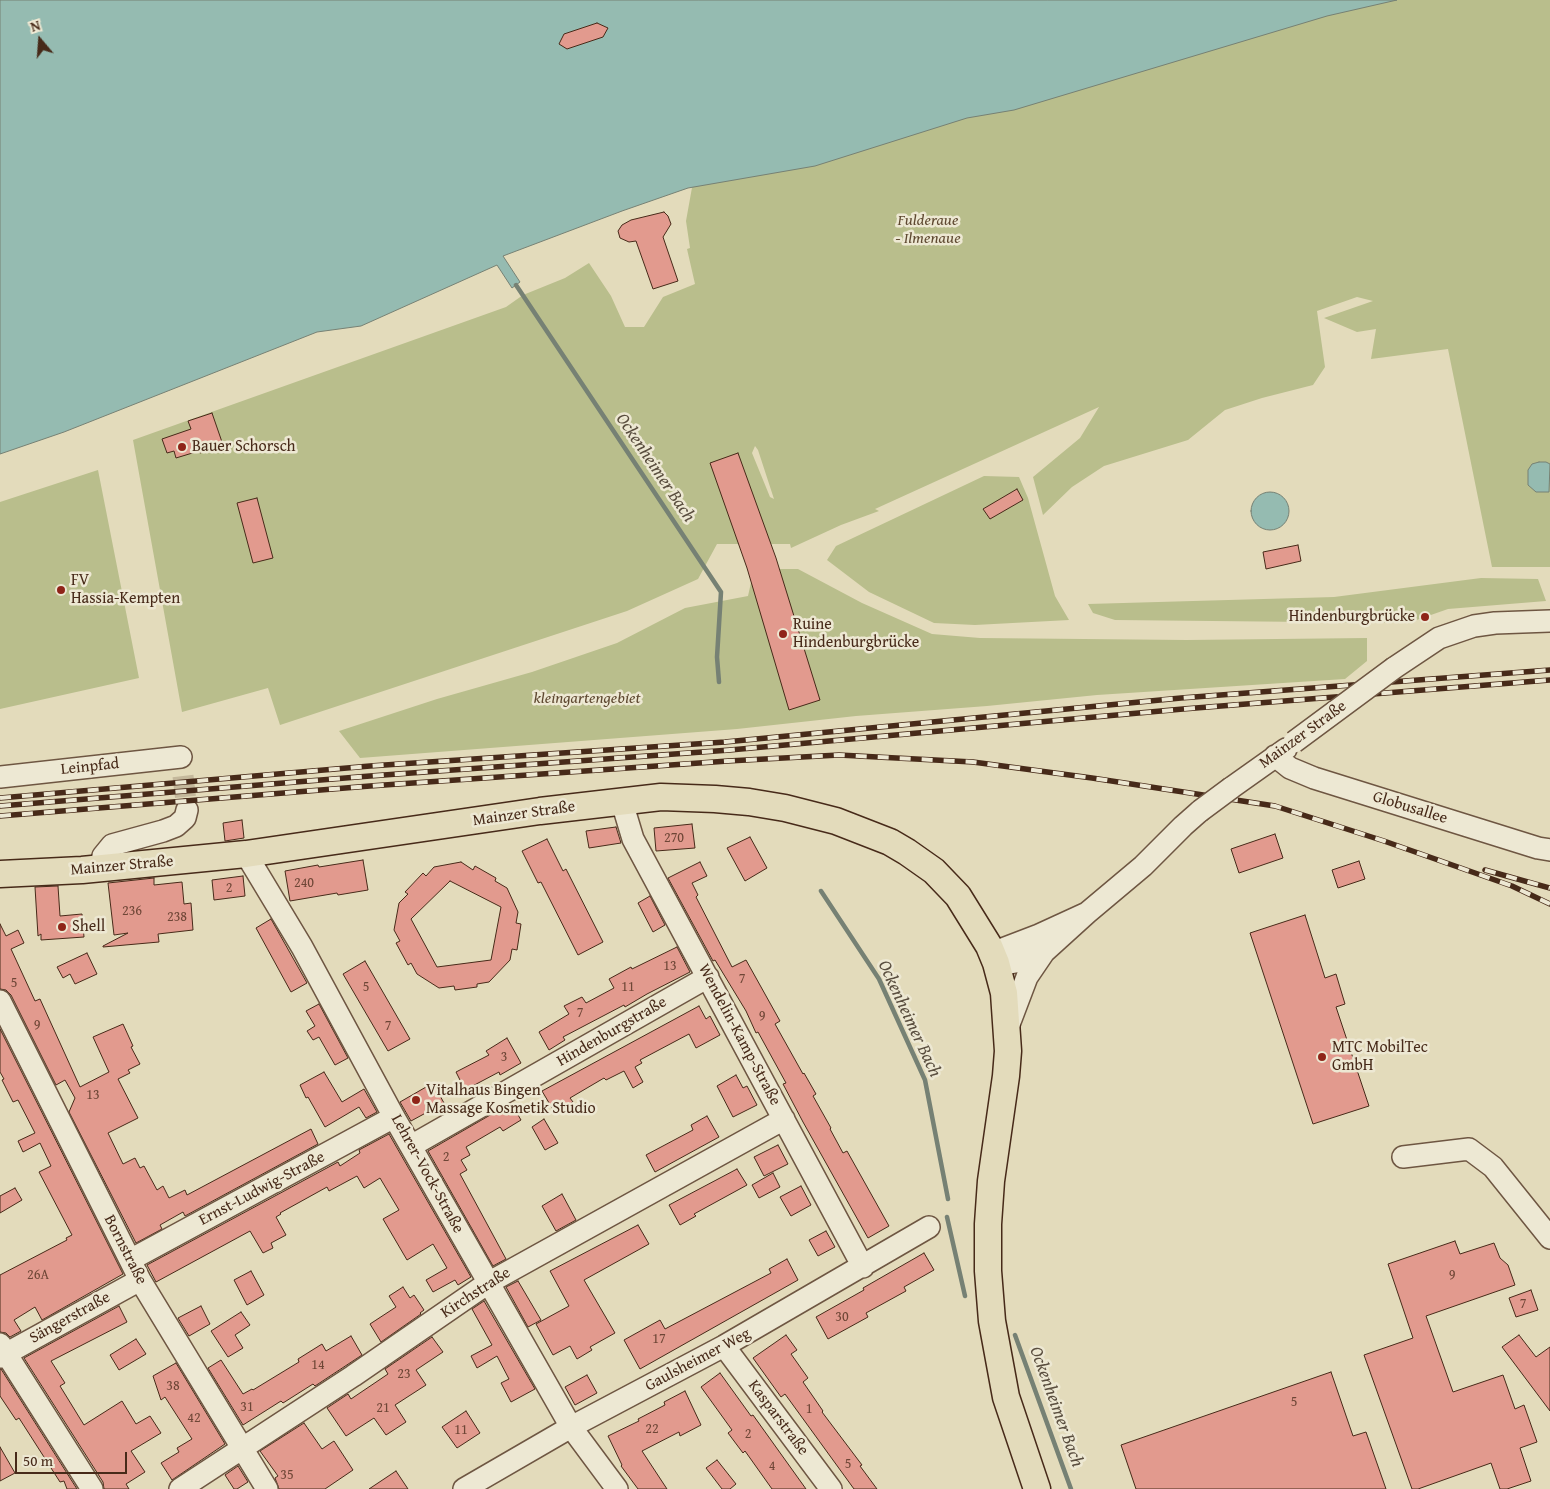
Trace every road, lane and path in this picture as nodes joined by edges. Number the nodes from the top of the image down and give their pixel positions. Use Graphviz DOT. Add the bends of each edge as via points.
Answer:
graph roads {
  1 [pos="1550,621"];
  2 [pos="1275,756"];
  3 [pos="181,757"];
  4 [pos="0,776"];
  5 [pos="624,800"];
  6 [pos="187,810"];
  7 [pos="1550,850"];
  8 [pos="246,854"];
  9 [pos="101,868"];
  10 [pos="0,874"];
  11 [pos="1087,913"];
  12 [pos="1044,952"];
  13 [pos="992,953"];
  14 [pos="708,977"];
  15 [pos="0,1001"];
  16 [pos="1007,1029"];
  17 [pos="394,1117"];
  18 [pos="784,1119"];
  19 [pos="411,1146"];
  20 [pos="1403,1157"];
  21 [pos="929,1227"];
  22 [pos="1550,1238"];
  23 [pos="130,1260"];
  24 [pos="863,1266"];
  25 [pos="140,1280"];
  26 [pos="488,1283"];
  27 [pos="724,1346"];
  28 [pos="2,1352"];
  29 [pos="571,1427"];
  30 [pos="242,1449"];
  31 [pos="92,1489"];
  32 [pos="180,1489"];
  33 [pos="267,1489"];
  34 [pos="464,1489"];
  35 [pos="617,1489"];
  36 [pos="831,1489"];
  37 [pos="1037,1489"];
  1 -- 2 [label="street, Mainzer Straße, bridge" via="1474,626 1429,643"];
  2 -- 7 [label="street, Globusallee" via="1290,768 1314,778"];
  2 -- 11 [label="street, Mainzer Straße, bridge" via="1182,826 1143,866"];
  3 -- 4 [label="street, Leinpfad"];
  5 -- 8 [label="main road, Mainzer Straße"];
  5 -- 13 [label="main road, Mainzer Straße" via="661,797 749,802 813,814 866,832 921,860 946,882 970,914"];
  5 -- 14 [label="street, Wendelin-Kamp-Straße" via="633,839"];
  6 -- 9 [label="street" via="185,818 176,826 112,846 103,856"];
  8 -- 9 [label="main road, Mainzer Straße"];
  8 -- 17 [label="street, Lehrer-Vock-Straße" via="302,947"];
  9 -- 10 [label="main road, Mainzer Straße"];
  11 -- 12 [label="street, Mainzer Straße"];
  11 -- 13 [label="street, Mainzer Straße"];
  12 -- 13 [label="street, Mainzer Straße" via="1010,963 997,959"];
  12 -- 16 [label="street" via="1027,977"];
  13 -- 16 [label="main road" via="1004,994"];
  14 -- 18 [label="street, Wendelin-Kamp-Straße"];
  14 -- 19 [label="street, Hindenburgstraße"];
  15 -- 23 [label="street, Bornstraße"];
  16 -- 37 [label="main road" via="1006,1076 991,1181 988,1271 992,1321 1006,1397"];
  17 -- 19 [label="street, Lehrer-Vock-Straße"];
  17 -- 23 [label="street, Ernst-Ludwig-Straße"];
  18 -- 24 [label="street, Wendelin-Kamp-Straße"];
  18 -- 26 [label="street, Kirchstraße"];
  19 -- 26 [label="street, Lehrer-Vock-Straße"];
  20 -- 22 [label="street" via="1469,1149 1494,1167"];
  21 -- 24 [label="street, Gaulsheimer Weg"];
  23 -- 25 [label="street, Bornstraße"];
  24 -- 27 [label="street, Gaulsheimer Weg"];
  25 -- 28 [label="street, Sängerstraße"];
  25 -- 30 [label="street, Bornstraße"];
  26 -- 29 [label="street, Lehrer-Vock-Straße"];
  26 -- 30 [label="street, Kirchstraße"];
  27 -- 29 [label="street, Gaulsheimer Weg"];
  27 -- 36 [label="street, Kasparstraße"];
  28 -- 31 [label="street"];
  29 -- 34 [label="street, Gaulsheimer Weg"];
  29 -- 35 [label="street, Lehrer-Vock-Straße"];
  30 -- 32 [label="street, Kirchstraße"];
  30 -- 33 [label="street, Bornstraße"];
}
